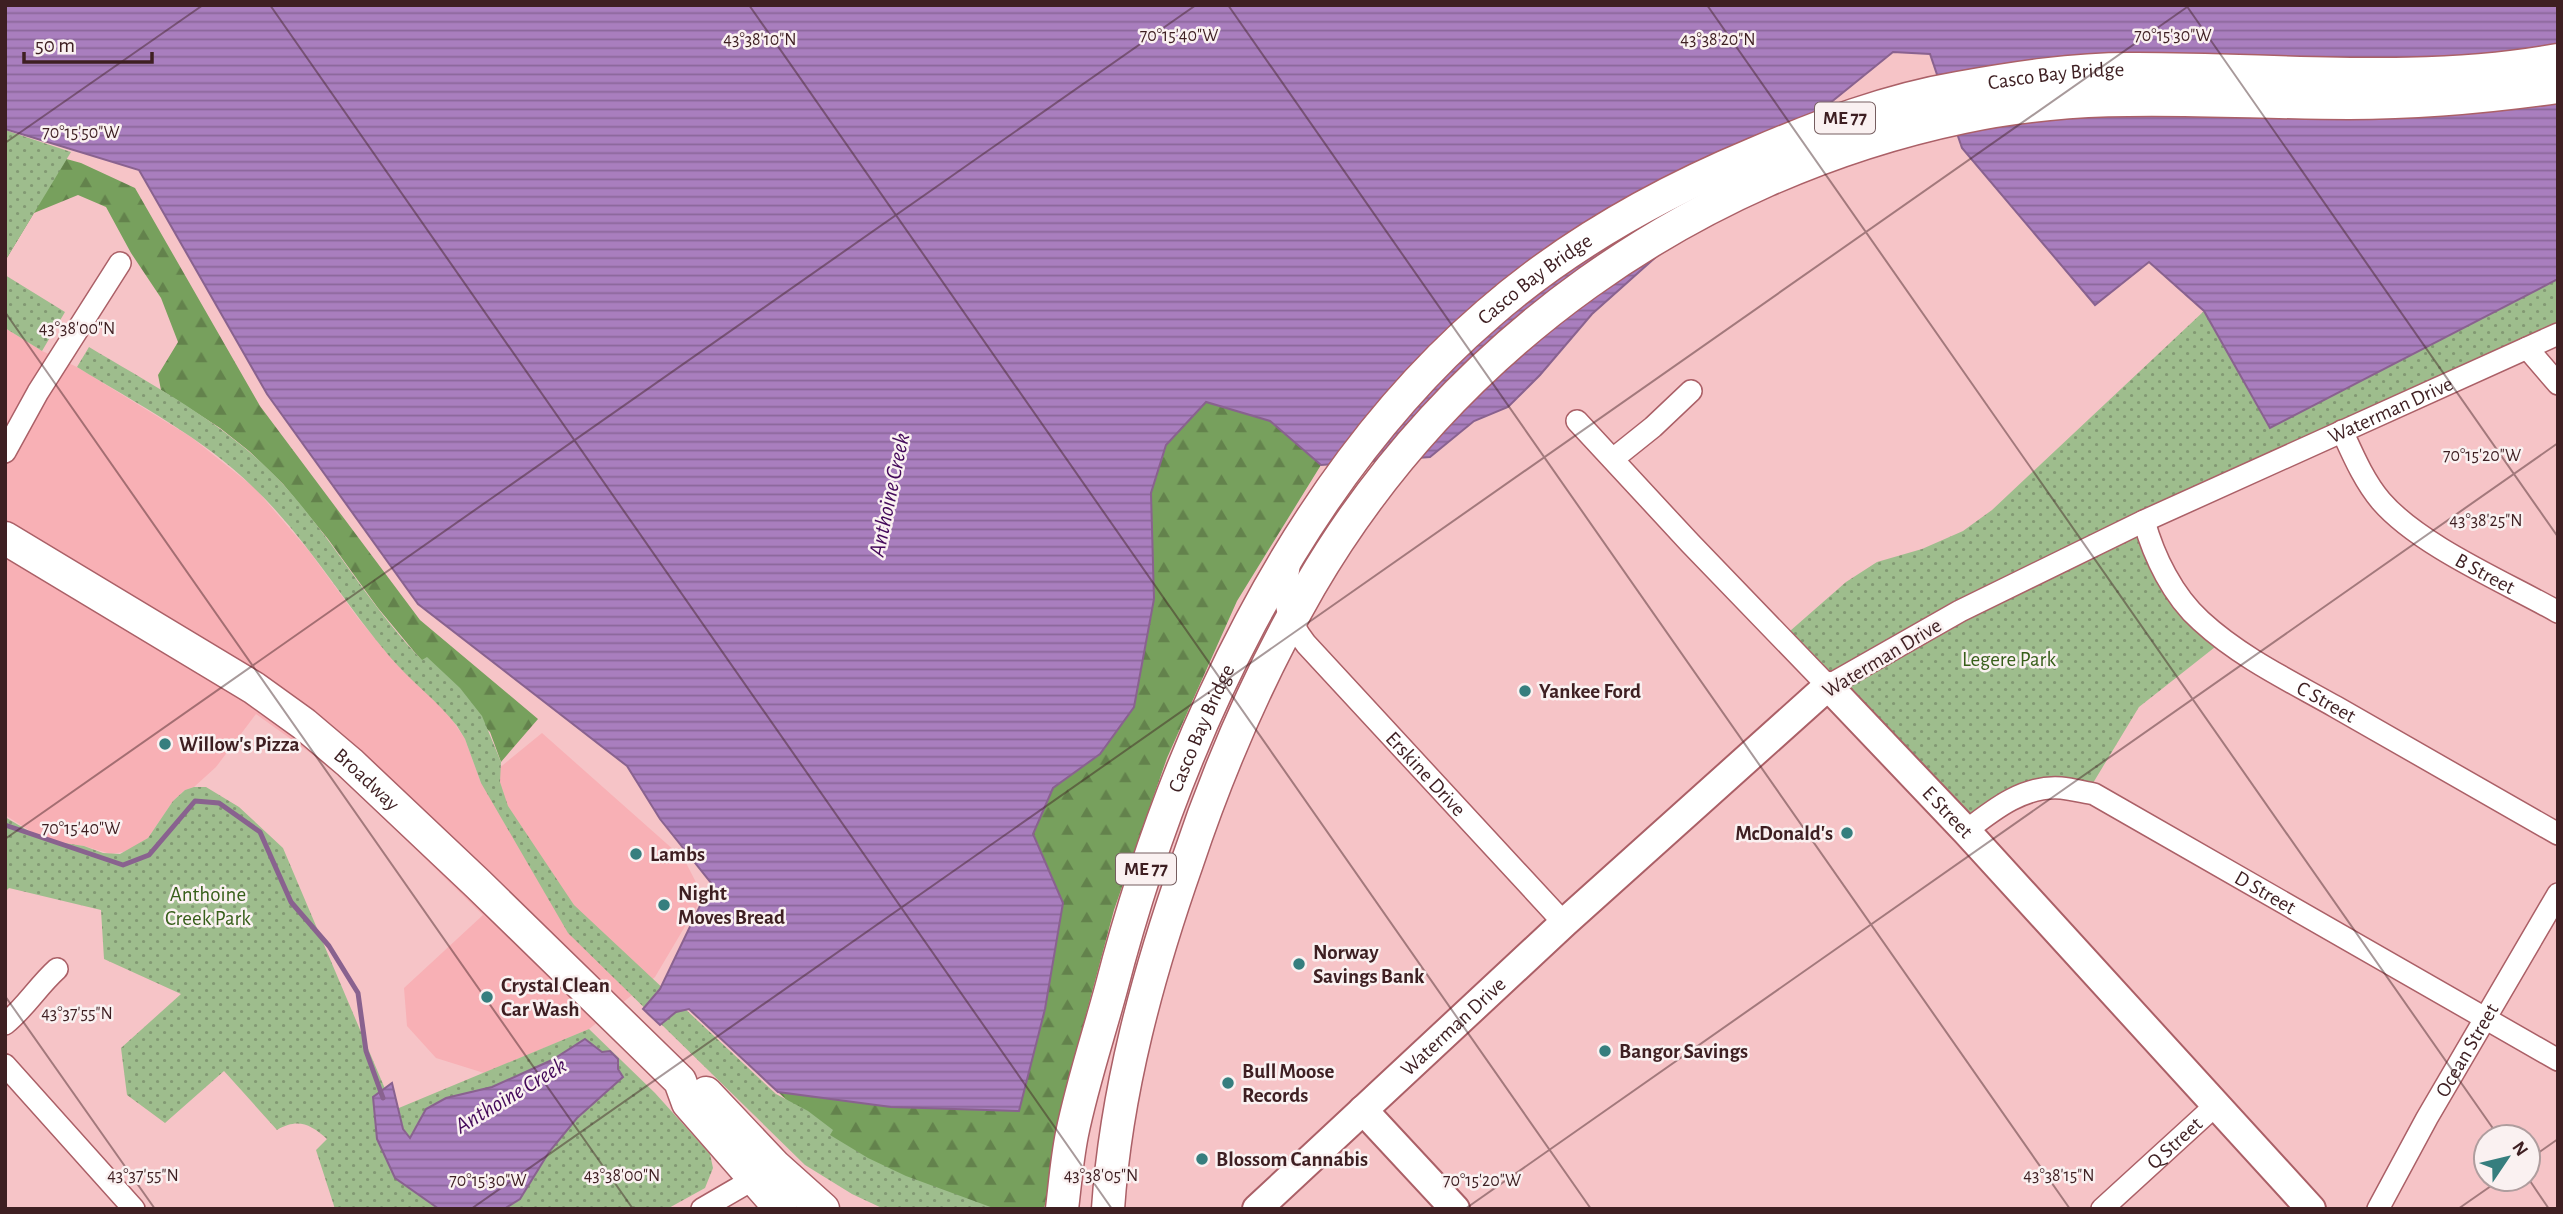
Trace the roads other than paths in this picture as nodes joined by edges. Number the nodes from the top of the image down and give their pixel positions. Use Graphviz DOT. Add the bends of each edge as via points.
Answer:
graph roads {
  1 [pos="2558,61"];
  2 [pos="2558,87"];
  3 [pos="120,263"];
  4 [pos="2558,334"];
  5 [pos="2527,348"];
  6 [pos="2558,384"];
  7 [pos="1691,391"];
  8 [pos="1577,421"];
  9 [pos="2342,431"];
  10 [pos="5,452"];
  11 [pos="1613,459"];
  12 [pos="2144,521"];
  13 [pos="5,538"];
  14 [pos="1291,551"];
  15 [pos="2558,612"];
  16 [pos="1290,623"];
  17 [pos="1828,686"];
  18 [pos="1966,831"];
  19 [pos="2558,834"];
  20 [pos="2558,894"];
  21 [pos="1564,923"];
  22 [pos="57,969"];
  23 [pos="2485,1018"];
  24 [pos="5,1024"];
  25 [pos="2558,1060"];
  26 [pos="5,1066"];
  27 [pos="2217,1104"];
  28 [pos="1363,1110"];
  29 [pos="765,1172"];
  30 [pos="134,1209"];
  31 [pos="702,1209"];
  32 [pos="781,1209"];
  33 [pos="822,1209"];
  34 [pos="1062,1209"];
  35 [pos="1108,1209"];
  36 [pos="1257,1209"];
  37 [pos="1455,1209"];
  38 [pos="2102,1209"];
  39 [pos="2311,1209"];
  40 [pos="2378,1209"];
  1 -- 14 [label="main road, Casco Bay Bridge / ME 77" via="2410,74 2123,69 2048,74 1954,88 1877,106 1783,141 1691,180 1620,220 1552,264 1488,314 1431,369 1358,455"];
  2 -- 16 [label="main road, Casco Bay Bridge / ME 77" via="2418,102 2142,98 2017,107 1866,142 1789,170 1679,223 1626,255 1548,311 1496,356 1438,414 1370,497"];
  3 -- 10 [label="street"];
  4 -- 5 [label="street, Waterman Drive"];
  5 -- 6 [label="street"];
  5 -- 9 [label="street, Waterman Drive"];
  7 -- 11 [label="street"];
  8 -- 11 [label="street, E Street"];
  9 -- 12 [label="street, Waterman Drive"];
  9 -- 15 [label="street, B Street" via="2374,491 2403,523"];
  11 -- 17 [label="street, E Street"];
  12 -- 17 [label="street, Waterman Drive" via="1960,611"];
  12 -- 19 [label="street, C Street" via="2151,547 2180,598 2224,640"];
  13 -- 29 [label="main road, Broadway" via="254,688 304,724 461,868 680,1081 688,1103"];
  14 -- 16 [label="street" via="1285,590"];
  14 -- 34 [label="main road, Casco Bay Bridge / ME 77" via="1205,719 1144,873 1078,1107"];
  16 -- 21 [label="street, Erskine Drive"];
  16 -- 35 [label="main road, Casco Bay Bridge / ME 77" via="1220,774 1170,910 1120,1112"];
  17 -- 18 [label="street, E Street"];
  17 -- 21 [label="street, Waterman Drive"];
  18 -- 23 [label="street, D Street" via="2020,794 2059,787 2094,794"];
  18 -- 27 [label="street, E Street"];
  20 -- 23 [label="street, Ocean Street"];
  21 -- 28 [label="street, Waterman Drive"];
  22 -- 24 [label="street"];
  23 -- 25 [label="street, D Street"];
  23 -- 40 [label="street, Ocean Street"];
  26 -- 30 [label="street"];
  27 -- 38 [label="street, Q Street"];
  27 -- 39 [label="street, E Street"];
  28 -- 36 [label="street, Waterman Drive"];
  28 -- 37 [label="street"];
  29 -- 31 [label="street"];
  29 -- 32 [label="main road, Broadway"];
  29 -- 33 [label="main road, Broadway"];
}
